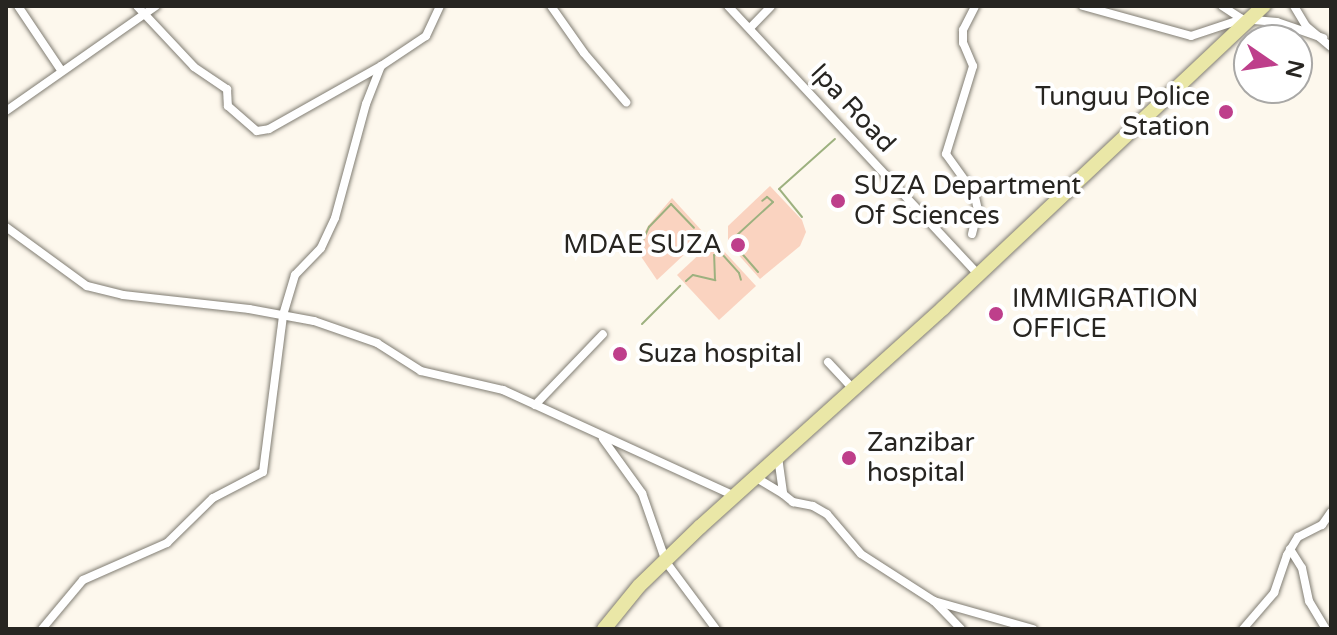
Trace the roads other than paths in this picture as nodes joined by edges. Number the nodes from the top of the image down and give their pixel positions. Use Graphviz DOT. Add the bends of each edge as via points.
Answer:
graph roads {
  1 [pos="18,6"];
  2 [pos="137,6"];
  3 [pos="156,6"];
  4 [pos="440,6"];
  5 [pos="551,6"];
  6 [pos="728,6"];
  7 [pos="771,6"];
  8 [pos="975,6"];
  9 [pos="1083,6"];
  10 [pos="1222,6"];
  11 [pos="1264,6"];
  12 [pos="1294,6"];
  13 [pos="144,14"];
  14 [pos="1247,20"];
  15 [pos="750,28"];
  16 [pos="1323,38"];
  17 [pos="1331,47"];
  18 [pos="381,66"];
  19 [pos="61,70"];
  20 [pos="626,102"];
  21 [pos="6,111"];
  22 [pos="6,227"];
  23 [pos="972,234"];
  24 [pos="978,274"];
  25 [pos="283,315"];
  26 [pos="603,334"];
  27 [pos="828,362"];
  28 [pos="853,389"];
  29 [pos="535,405"];
  30 [pos="600,436"];
  31 [pos="778,456"];
  32 [pos="755,477"];
  33 [pos="783,494"];
  34 [pos="734,496"];
  35 [pos="1331,512"];
  36 [pos="1290,549"];
  37 [pos="666,562"];
  38 [pos="934,601"];
  39 [pos="42,629"];
  40 [pos="604,629"];
  41 [pos="716,629"];
  42 [pos="961,629"];
  43 [pos="1033,629"];
  44 [pos="1243,629"];
  45 [pos="1326,629"];
  1 -- 19 [label="street"];
  2 -- 13 [label="street"];
  3 -- 13 [label="street"];
  4 -- 18 [label="street" via="426,36"];
  5 -- 20 [label="street"];
  6 -- 15 [label="street, Ipa Road"];
  7 -- 15 [label="street"];
  8 -- 23 [label="street" via="963,30 973,66 946,154 974,193 978,210"];
  9 -- 14 [label="street" via="1191,36"];
  10 -- 14 [label="street"];
  11 -- 14 [label="main road"];
  12 -- 16 [label="street" via="1299,19"];
  13 -- 18 [label="street" via="194,67 227,89 228,106 257,131"];
  13 -- 19 [label="street"];
  14 -- 16 [label="street" via="1277,22"];
  14 -- 24 [label="main road"];
  15 -- 24 [label="street, Ipa Road"];
  16 -- 17 [label="street"];
  18 -- 25 [label="street" via="335,218 321,248 295,275"];
  19 -- 21 [label="street"];
  22 -- 25 [label="street" via="87,286"];
  24 -- 28 [label="main road"];
  25 -- 29 [label="street" via="377,343 421,371 503,390"];
  25 -- 39 [label="street" via="263,472 213,498 167,543 83,580"];
  26 -- 29 [label="street"];
  27 -- 28 [label="street"];
  28 -- 31 [label="main road"];
  29 -- 30 [label="street"];
  30 -- 34 [label="street"];
  30 -- 37 [label="street" via="642,493"];
  31 -- 32 [label="main road"];
  31 -- 33 [label="street"];
  32 -- 33 [label="street"];
  32 -- 34 [label="main road"];
  33 -- 38 [label="street" via="827,514 861,554"];
  34 -- 37 [label="main road"];
  35 -- 36 [label="street"];
  36 -- 44 [label="street" via="1274,593"];
  36 -- 45 [label="street" via="1302,568 1309,601"];
  37 -- 40 [label="main road"];
  37 -- 41 [label="street"];
  38 -- 42 [label="street"];
  38 -- 43 [label="street"];
}
